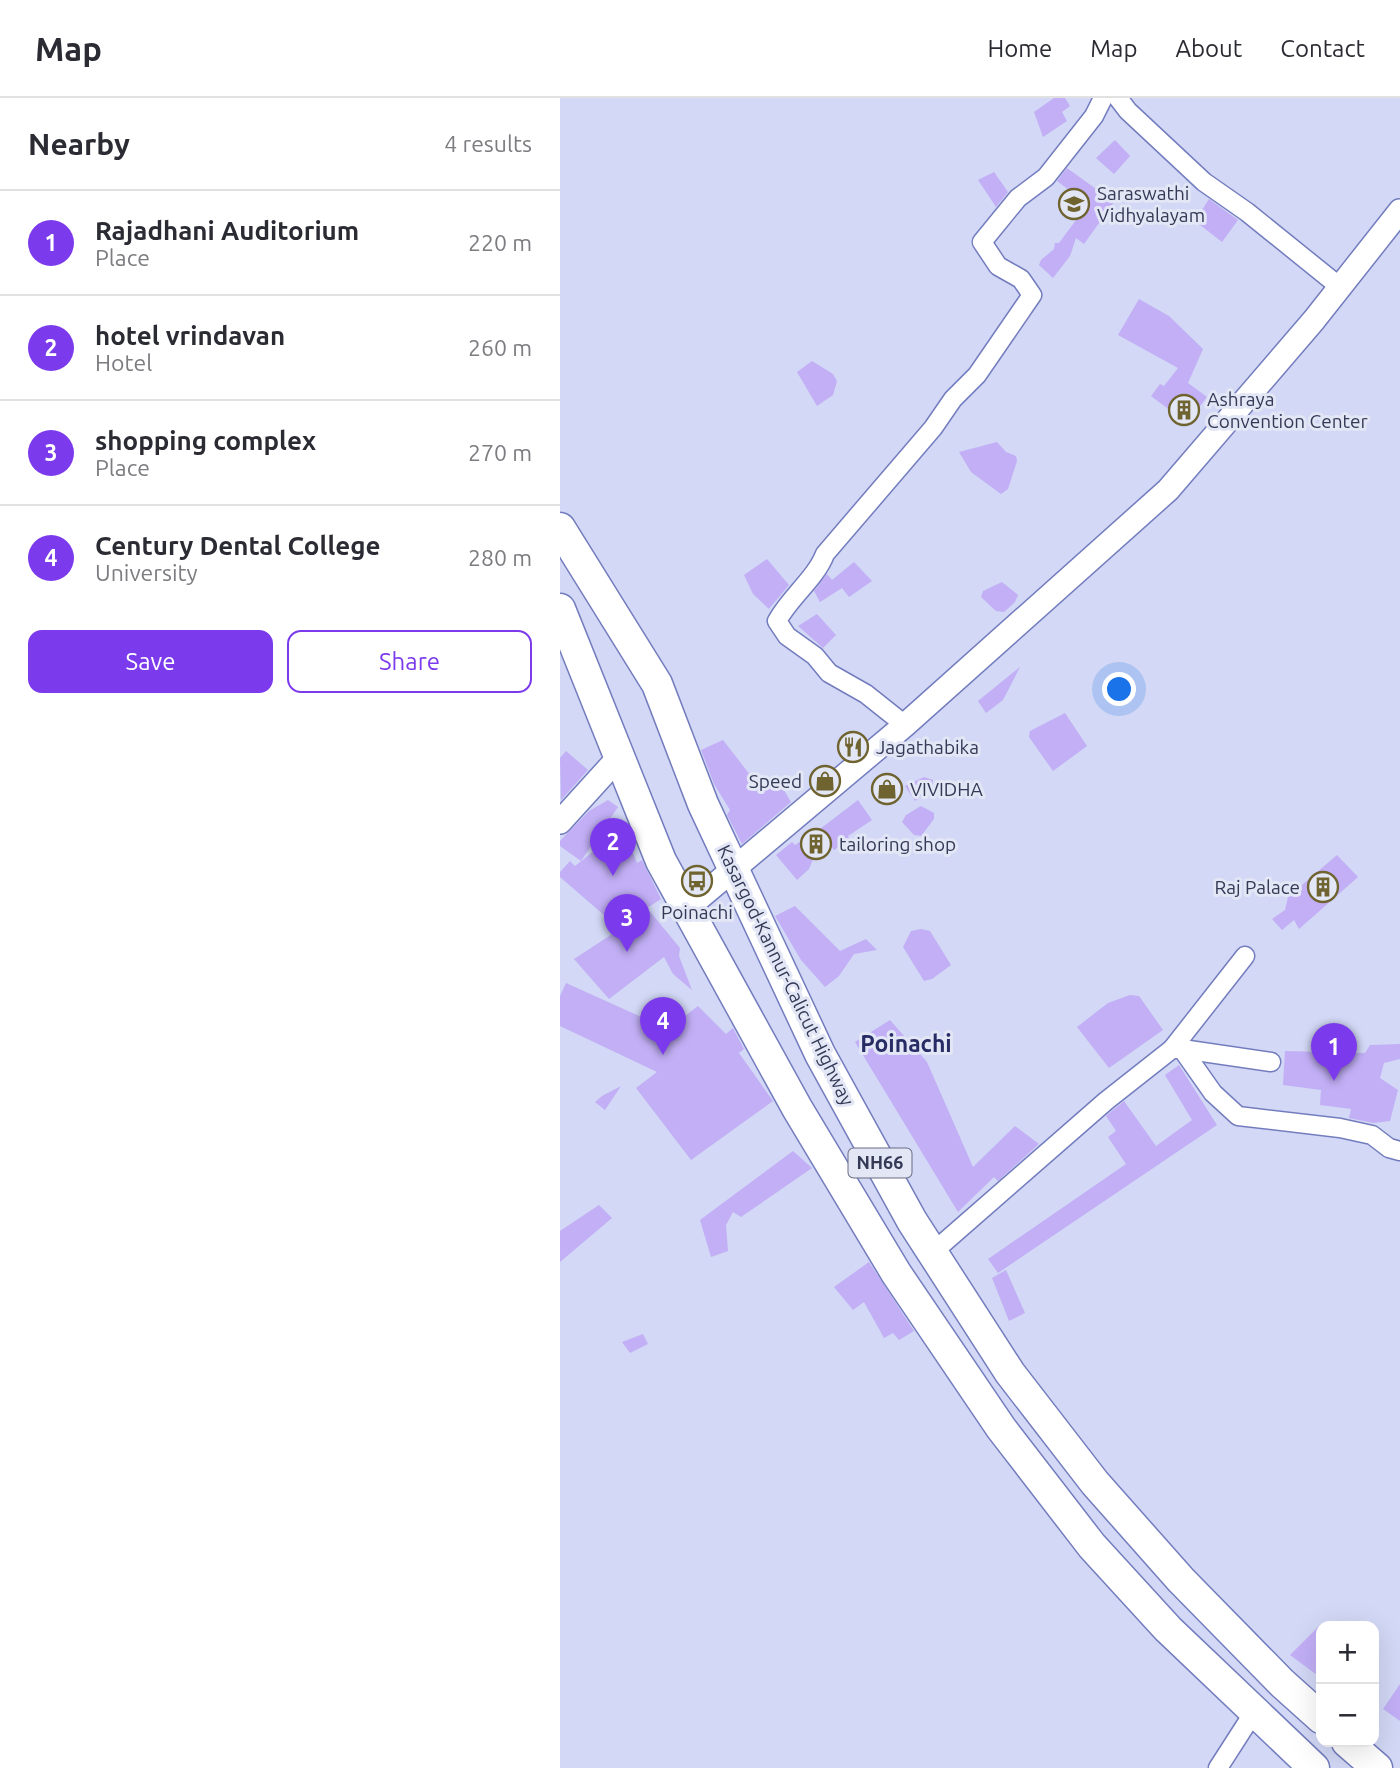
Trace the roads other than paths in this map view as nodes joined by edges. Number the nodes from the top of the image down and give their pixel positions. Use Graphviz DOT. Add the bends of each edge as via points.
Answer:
graph roads {
  1 [pos="1103,98"];
  2 [pos="1118,98"];
  3 [pos="1400,211"];
  4 [pos="1340,287"];
  5 [pos="560,528"];
  6 [pos="560,609"];
  7 [pos="905,725"];
  8 [pos="620,756"];
  9 [pos="560,822"];
  10 [pos="734,868"];
  11 [pos="686,909"];
  12 [pos="1245,957"];
  13 [pos="1177,1049"];
  14 [pos="1271,1062"];
  15 [pos="1400,1151"];
  16 [pos="932,1252"];
  17 [pos="1254,1712"];
  18 [pos="1316,1714"];
  19 [pos="1353,1747"];
  20 [pos="1218,1768"];
  21 [pos="1314,1768"];
  22 [pos="1377,1768"];
  1 -- 7 [label="street" via="1046,177 1018,198 982,243 998,266 1021,279 1032,295 999,347 825,554 777,621 787,636 803,645 829,673 866,694"];
  2 -- 4 [label="street" via="1204,182"];
  3 -- 4 [label="main road"];
  4 -- 7 [label="main road" via="1168,490"];
  5 -- 10 [label="highway, Kasargod-Kannur-Calicut Highway / NH66" via="657,684 703,804"];
  6 -- 8 [label="highway, NH66"];
  7 -- 10 [label="main road"];
  8 -- 9 [label="main road"];
  8 -- 11 [label="highway, NH66" via="661,861"];
  10 -- 11 [label="main road"];
  10 -- 16 [label="highway, Kasargod-Kannur-Calicut Highway / NH66" via="820,1054"];
  11 -- 17 [label="highway, NH66" via="896,1273 1000,1428 1092,1546 1168,1629"];
  12 -- 13 [label="street"];
  13 -- 14 [label="street"];
  13 -- 15 [label="street" via="1237,1116 1372,1135"];
  13 -- 16 [label="street" via="1096,1109"];
  16 -- 18 [label="highway, Kasargod-Kannur-Calicut Highway / NH66" via="1010,1373 1095,1483 1181,1580"];
  17 -- 20 [label="street"];
  17 -- 21 [label="highway, NH66"];
  19 -- 22 [label="highway"];
}
